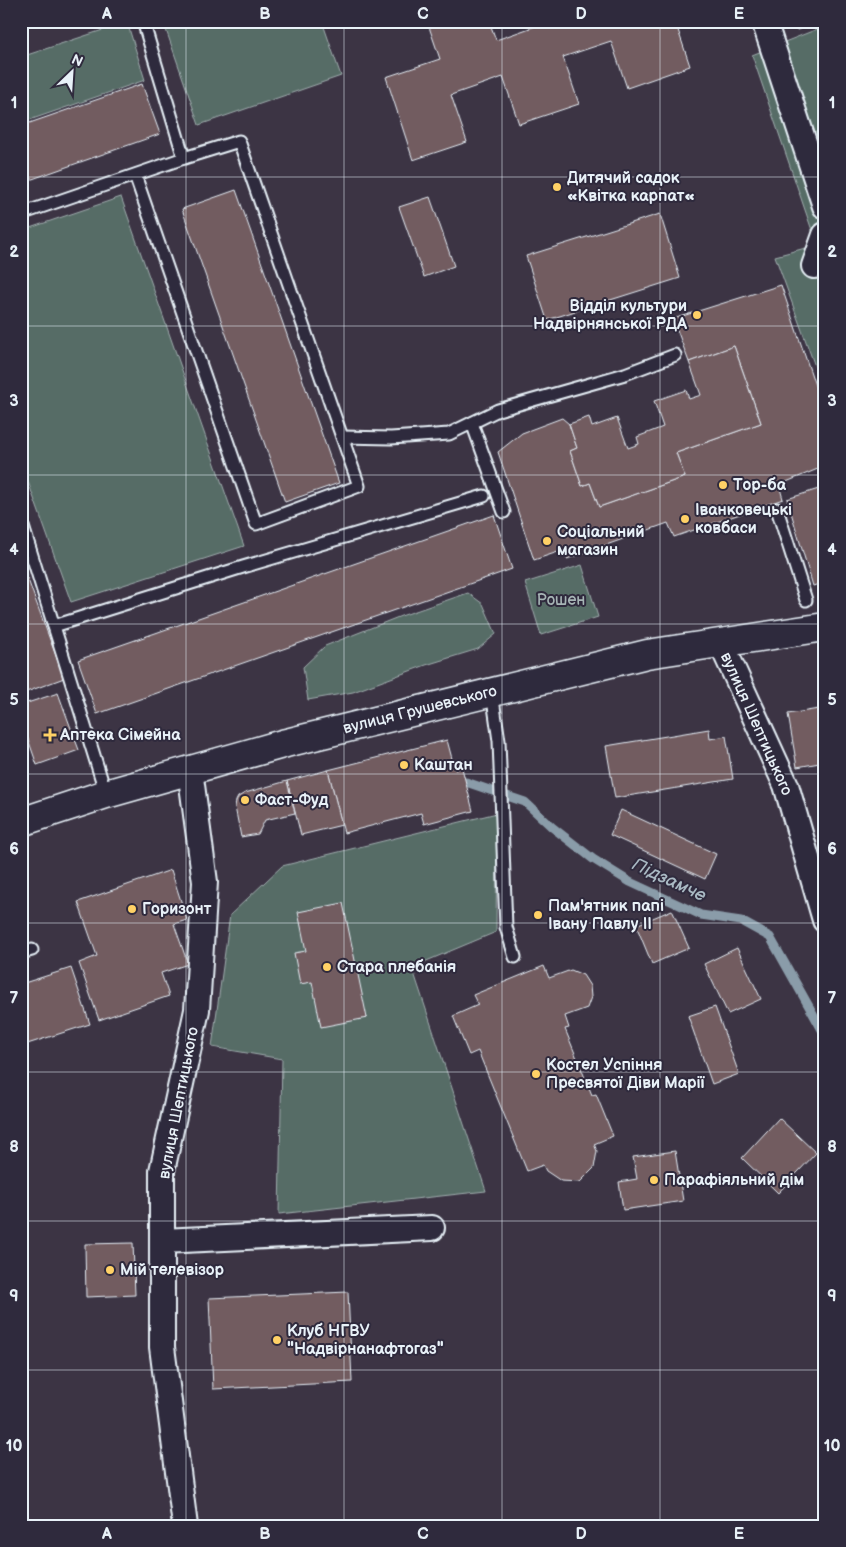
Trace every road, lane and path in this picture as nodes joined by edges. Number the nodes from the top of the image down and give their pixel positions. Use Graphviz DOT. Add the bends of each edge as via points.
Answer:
graph roads {
  1 [pos="143,21"];
  2 [pos="764,21"];
  3 [pos="184,158"];
  4 [pos="135,175"];
  5 [pos="825,206"];
  6 [pos="21,214"];
  7 [pos="825,235"];
  8 [pos="814,266"];
  9 [pos="675,356"];
  10 [pos="472,423"];
  11 [pos="342,437"];
  12 [pos="484,496"];
  13 [pos="777,509"];
  14 [pos="504,512"];
  15 [pos="21,520"];
  16 [pos="26,549"];
  17 [pos="806,600"];
  18 [pos="54,626"];
  19 [pos="825,627"];
  20 [pos="721,643"];
  21 [pos="492,692"];
  22 [pos="190,770"];
  23 [pos="106,794"];
  24 [pos="21,822"];
  25 [pos="825,920"];
  26 [pos="515,957"];
  27 [pos="432,1228"];
  28 [pos="162,1242"];
  29 [pos="186,1526"];
  1 -- 3 [label="lane"];
  2 -- 5 [label="street"];
  3 -- 4 [label="lane"];
  3 -- 11 [label="lane" via="239,141"];
  4 -- 6 [label="lane"];
  4 -- 11 [label="lane" via="256,524 359,486"];
  7 -- 8 [label="street"];
  9 -- 10 [label="lane" via="625,374 498,410"];
  10 -- 11 [label="lane" via="449,434"];
  10 -- 14 [label="lane"];
  12 -- 18 [label="lane"];
  13 -- 17 [label="lane"];
  15 -- 16 [label="lane"];
  16 -- 18 [label="lane"];
  18 -- 23 [label="lane"];
  19 -- 20 [label="street, вулиця Грушевського"];
  20 -- 21 [label="street, вулиця Грушевського" via="647,654"];
  20 -- 25 [label="street, вулиця Шептицького" via="786,785"];
  21 -- 22 [label="street, вулиця Грушевського"];
  21 -- 26 [label="lane" via="499,741 506,927"];
  22 -- 23 [label="street, вулиця Грушевського"];
  22 -- 28 [label="street, вулиця Шептицького" via="205,882 198,1010 162,1171"];
  23 -- 24 [label="street, вулиця Грушевського"];
  27 -- 28 [label="street"];
  28 -- 29 [label="street, вулиця Шептицького" via="162,1347"];
}
